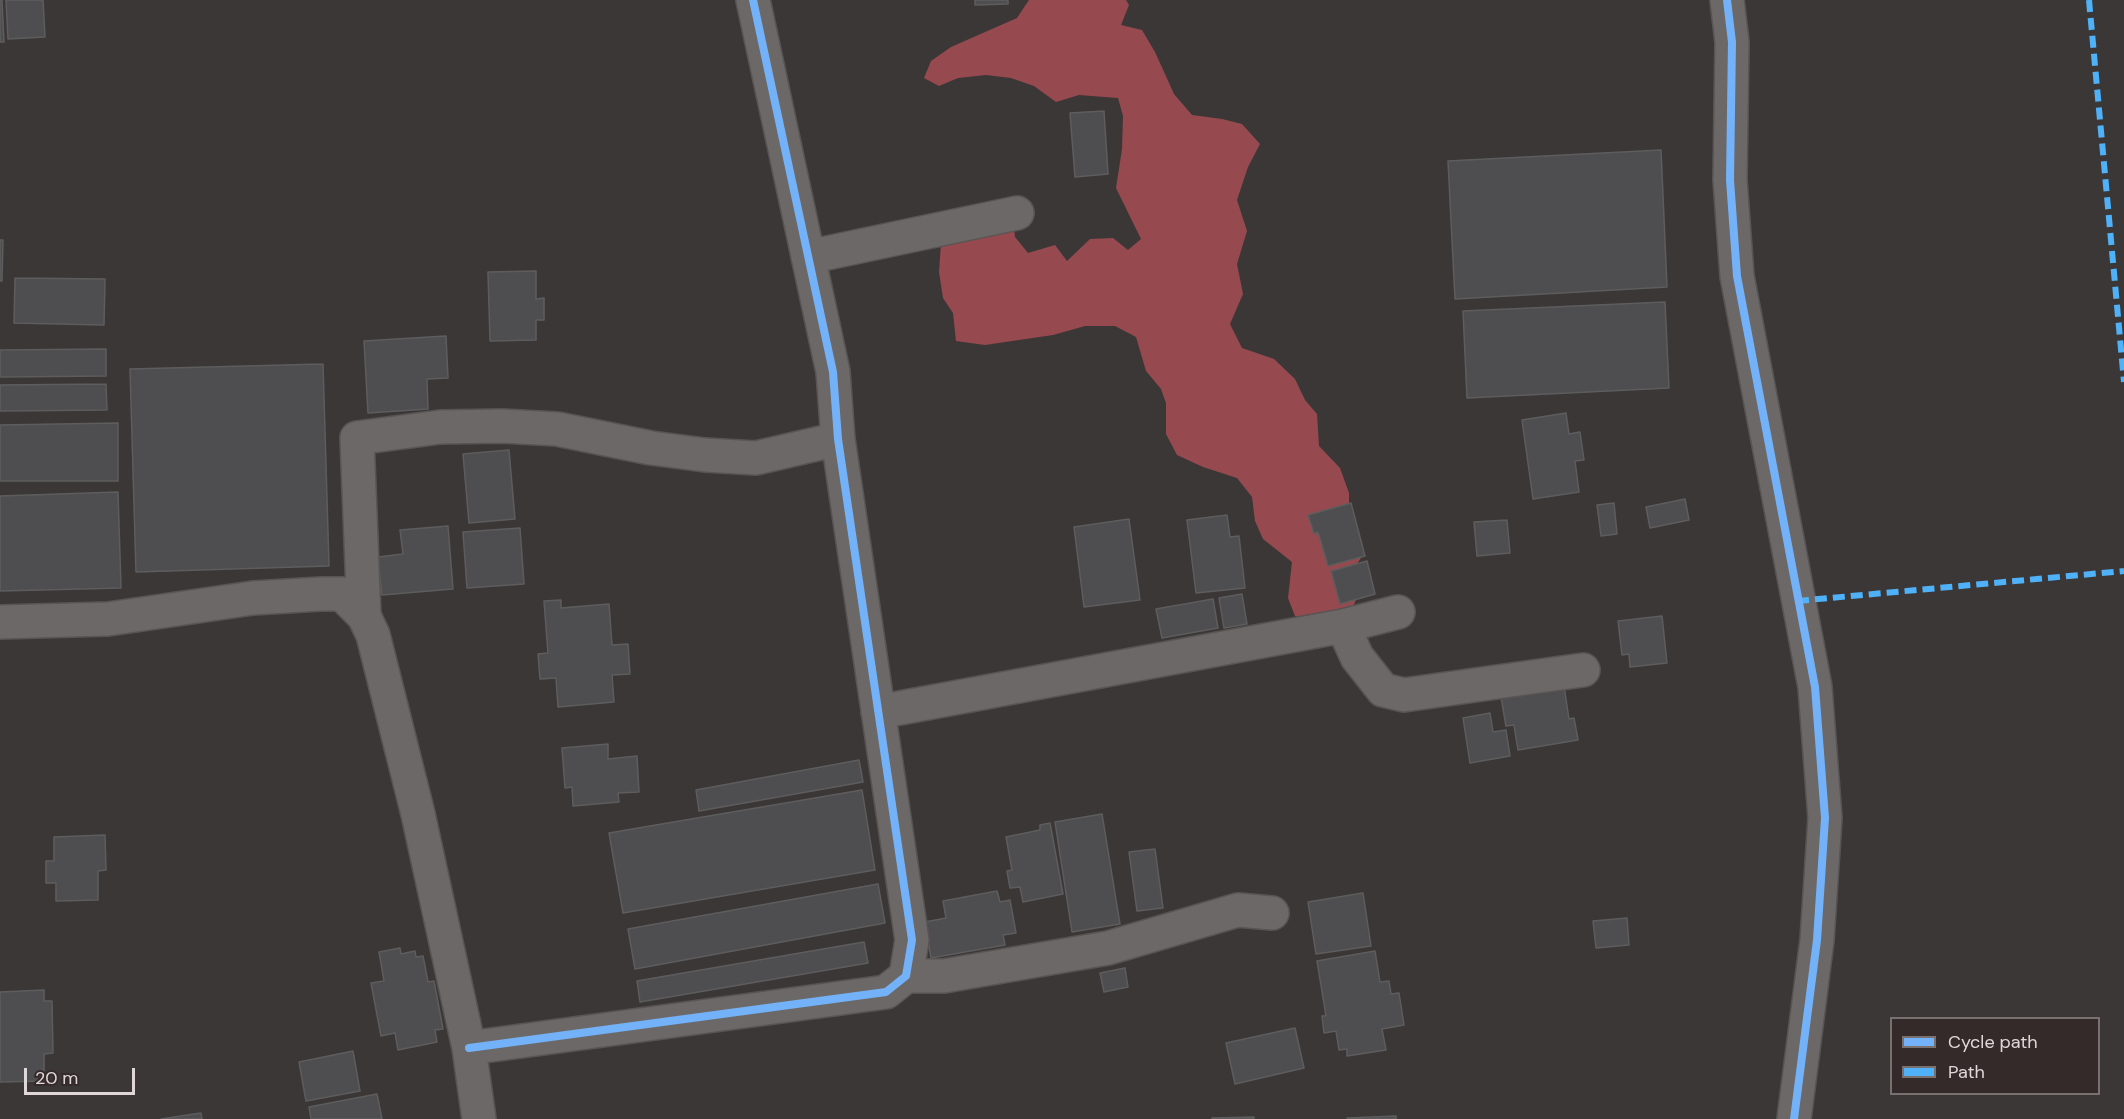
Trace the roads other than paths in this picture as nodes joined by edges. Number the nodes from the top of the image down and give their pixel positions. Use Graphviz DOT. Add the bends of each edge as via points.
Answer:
graph roads {
  1 [pos="753,0"];
  2 [pos="1726,0"];
  3 [pos="1017,213"];
  4 [pos="808,257"];
  5 [pos="838,439"];
  6 [pos="1398,612"];
  7 [pos="364,616"];
  8 [pos="0,622"];
  9 [pos="1343,626"];
  10 [pos="1583,670"];
  11 [pos="878,712"];
  12 [pos="1272,913"];
  13 [pos="906,976"];
  14 [pos="469,1048"];
  15 [pos="479,1119"];
  16 [pos="1794,1119"];
  1 -- 4 [label="street"];
  2 -- 16 [label="street" via="1732,42 1730,180 1737,276 1815,687 1825,818 1817,940"];
  3 -- 4 [label="street"];
  4 -- 5 [label="street" via="833,372"];
  5 -- 7 [label="street" via="756,458 651,448 557,429 440,427 357,438"];
  5 -- 11 [label="street"];
  6 -- 9 [label="street"];
  7 -- 8 [label="street" via="342,594 321,594 253,598 108,619"];
  7 -- 14 [label="street" via="373,635 418,814"];
  9 -- 10 [label="street" via="1357,657 1383,690 1404,694"];
  9 -- 11 [label="street"];
  11 -- 13 [label="street" via="912,940"];
  12 -- 13 [label="street" via="1238,910 1108,948 944,976"];
  13 -- 14 [label="street" via="886,992"];
  14 -- 15 [label="street"];
}
